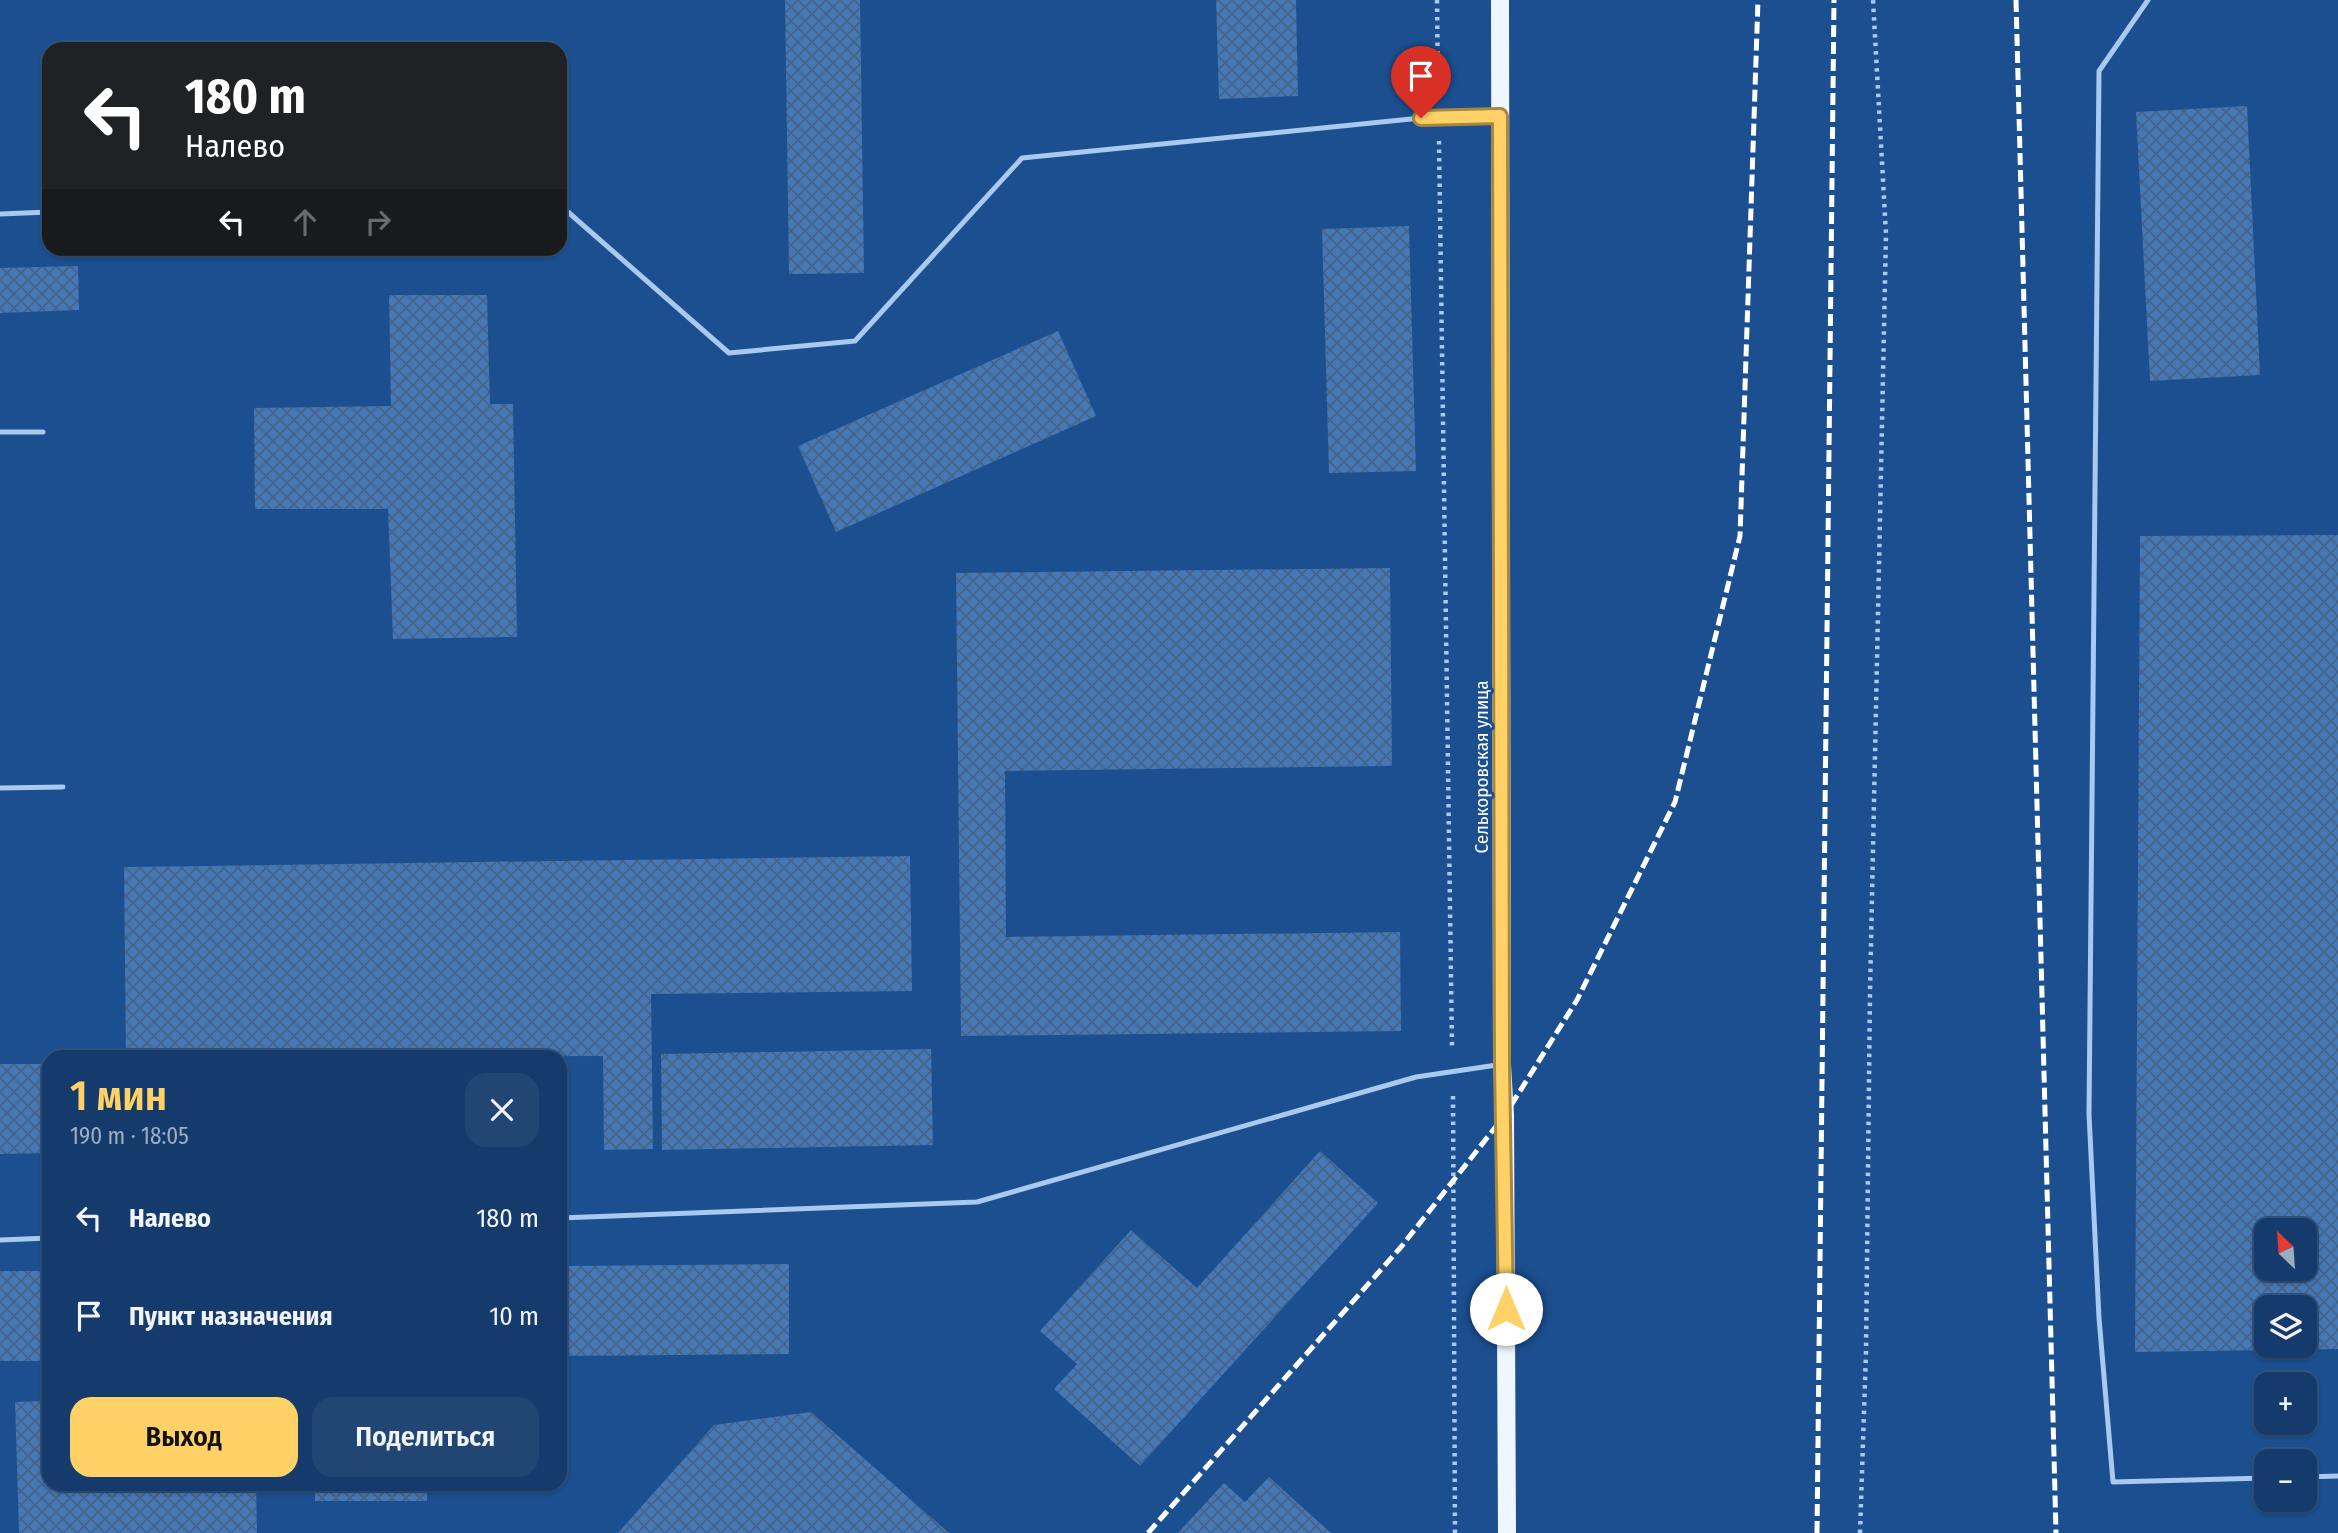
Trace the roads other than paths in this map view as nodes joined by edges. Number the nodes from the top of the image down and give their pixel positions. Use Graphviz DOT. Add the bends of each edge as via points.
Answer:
graph roads {
  1 [pos="1500,0"];
  2 [pos="2148,0"];
  3 [pos="1500,116"];
  4 [pos="567,211"];
  5 [pos="42,212"];
  6 [pos="0,214"];
  7 [pos="0,432"];
  8 [pos="43,432"];
  9 [pos="63,787"];
  10 [pos="0,788"];
  11 [pos="1502,1065"];
  12 [pos="567,1219"];
  13 [pos="42,1238"];
  14 [pos="0,1240"];
  15 [pos="2338,1476"];
  16 [pos="2317,1477"];
  17 [pos="2254,1478"];
  18 [pos="1507,1533"];
  1 -- 3 [label="main road, Селькоровская улица"];
  2 -- 17 [label="lane" via="2099,71 2089,1114 2100,1331 2113,1482"];
  3 -- 4 [label="lane" via="1439,117 1022,158 855,341 729,353"];
  3 -- 11 [label="main road, Селькоровская улица"];
  5 -- 6 [label="lane"];
  7 -- 8 [label="lane"];
  9 -- 10 [label="lane"];
  11 -- 12 [label="lane" via="1416,1077 977,1202"];
  11 -- 18 [label="main road, Селькоровская улица"];
  13 -- 14 [label="lane"];
  15 -- 16 [label="lane"];
}
